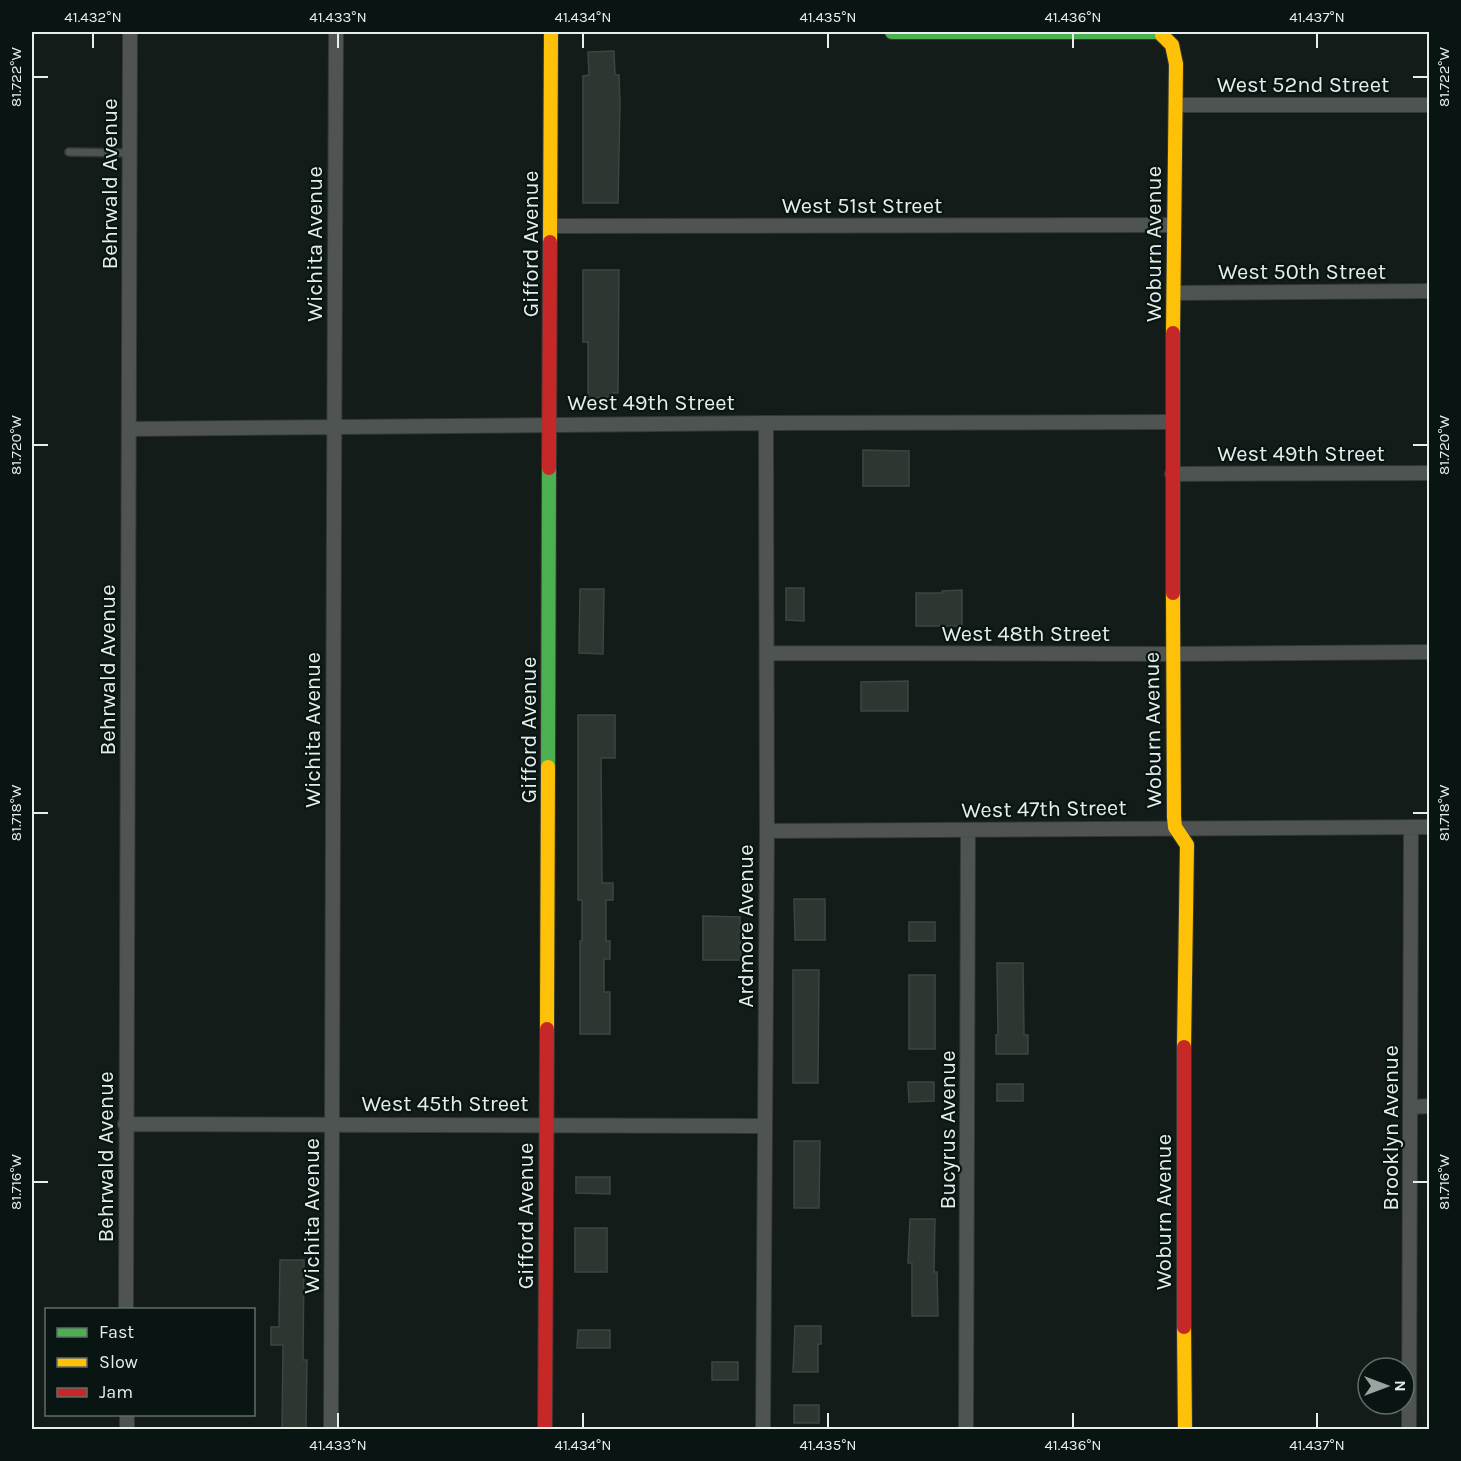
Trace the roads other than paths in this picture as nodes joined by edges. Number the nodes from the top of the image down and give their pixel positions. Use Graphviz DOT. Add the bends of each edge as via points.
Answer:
graph roads {
  1 [pos="130,32"];
  2 [pos="336,32"];
  3 [pos="551,32"];
  4 [pos="892,32"];
  5 [pos="1159,32"];
  6 [pos="1176,105"];
  7 [pos="1430,105"];
  8 [pos="69,152"];
  9 [pos="130,153"];
  10 [pos="1174,225"];
  11 [pos="551,226"];
  12 [pos="1430,291"];
  13 [pos="1174,293"];
  14 [pos="1172,422"];
  15 [pos="766,423"];
  16 [pos="550,424"];
  17 [pos="333,428"];
  18 [pos="130,429"];
  19 [pos="1430,473"];
  20 [pos="1172,474"];
  21 [pos="1430,652"];
  22 [pos="767,653"];
  23 [pos="1172,654"];
  24 [pos="1175,827"];
  25 [pos="1411,827"];
  26 [pos="1430,827"];
  27 [pos="968,830"];
  28 [pos="767,831"];
  29 [pos="1430,1106"];
  30 [pos="1411,1107"];
  31 [pos="125,1124"];
  32 [pos="333,1124"];
  33 [pos="547,1124"];
  34 [pos="765,1126"];
  35 [pos="126,1308"];
  36 [pos="331,1430"];
  37 [pos="545,1430"];
  38 [pos="763,1430"];
  39 [pos="966,1430"];
  40 [pos="1185,1430"];
  41 [pos="1409,1430"];
  1 -- 9 [label="street, Behrwald Avenue"];
  2 -- 17 [label="street, Wichita Avenue"];
  3 -- 11 [label="street, Gifford Avenue"];
  4 -- 5 [label="street"];
  5 -- 6 [label="street, Woburn Avenue" via="1172,45"];
  6 -- 7 [label="street, West 52nd Street"];
  6 -- 10 [label="street, Woburn Avenue"];
  8 -- 9 [label="lane"];
  9 -- 18 [label="street, Behrwald Avenue"];
  10 -- 11 [label="street, West 51st Street"];
  10 -- 13 [label="street, Woburn Avenue"];
  11 -- 16 [label="street, Gifford Avenue"];
  12 -- 13 [label="street, West 50th Street"];
  13 -- 14 [label="street, Woburn Avenue"];
  14 -- 15 [label="street, West 49th Street"];
  14 -- 20 [label="street, Woburn Avenue"];
  15 -- 16 [label="street, West 49th Street"];
  15 -- 22 [label="street, Ardmore Avenue"];
  16 -- 17 [label="street, West 49th Street"];
  16 -- 33 [label="street, Gifford Avenue"];
  17 -- 18 [label="street, West 49th Street"];
  17 -- 32 [label="street, Wichita Avenue"];
  18 -- 31 [label="street, Behrwald Avenue"];
  19 -- 20 [label="street, West 49th Street"];
  20 -- 23 [label="street, Woburn Avenue"];
  21 -- 23 [label="street, West 48th Street"];
  22 -- 23 [label="street, West 48th Street"];
  22 -- 28 [label="street, Ardmore Avenue"];
  23 -- 24 [label="street, Woburn Avenue"];
  24 -- 25 [label="street, West 47th Street"];
  24 -- 27 [label="street, West 47th Street"];
  24 -- 40 [label="street, Woburn Avenue" via="1187,845 1183,1098"];
  25 -- 26 [label="street, West 47th Street"];
  25 -- 30 [label="street, Brooklyn Avenue"];
  27 -- 28 [label="street, West 47th Street"];
  27 -- 39 [label="street, Bucyrus Avenue"];
  28 -- 34 [label="street, Ardmore Avenue"];
  29 -- 30 [label="street"];
  30 -- 41 [label="street, Brooklyn Avenue"];
  31 -- 32 [label="street, West 45th Street"];
  31 -- 35 [label="street, Behrwald Avenue"];
  32 -- 33 [label="street, West 45th Street"];
  32 -- 36 [label="street, Wichita Avenue"];
  33 -- 34 [label="street, West 45th Street"];
  33 -- 37 [label="street, Gifford Avenue"];
  34 -- 38 [label="street, Ardmore Avenue"];
}
